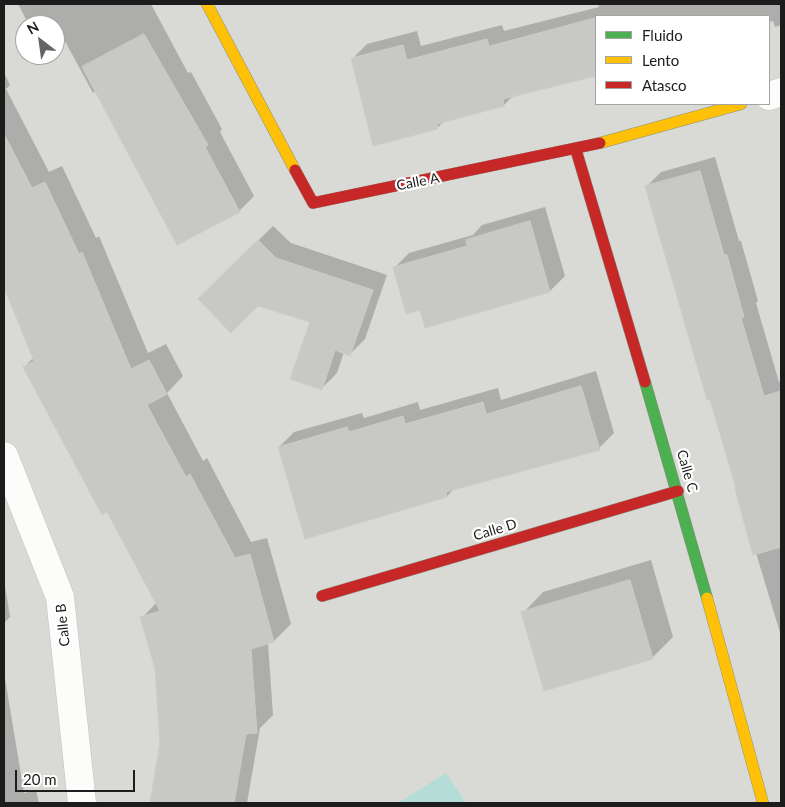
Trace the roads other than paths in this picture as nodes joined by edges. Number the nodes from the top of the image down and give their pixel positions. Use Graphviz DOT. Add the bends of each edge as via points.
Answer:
graph roads {
  1 [pos="207,4"];
  2 [pos="737,105"];
  3 [pos="576,150"];
  4 [pos="4,456"];
  5 [pos="678,491"];
  6 [pos="322,596"];
  7 [pos="82,803"];
  8 [pos="763,803"];
  1 -- 3 [label="street, Calle A" via="313,203"];
  2 -- 3 [label="street, Calle A"];
  3 -- 5 [label="street, Calle C"];
  4 -- 7 [label="street, Calle B" via="60,596"];
  5 -- 6 [label="street, Calle D"];
  5 -- 8 [label="street, Calle C"];
}
